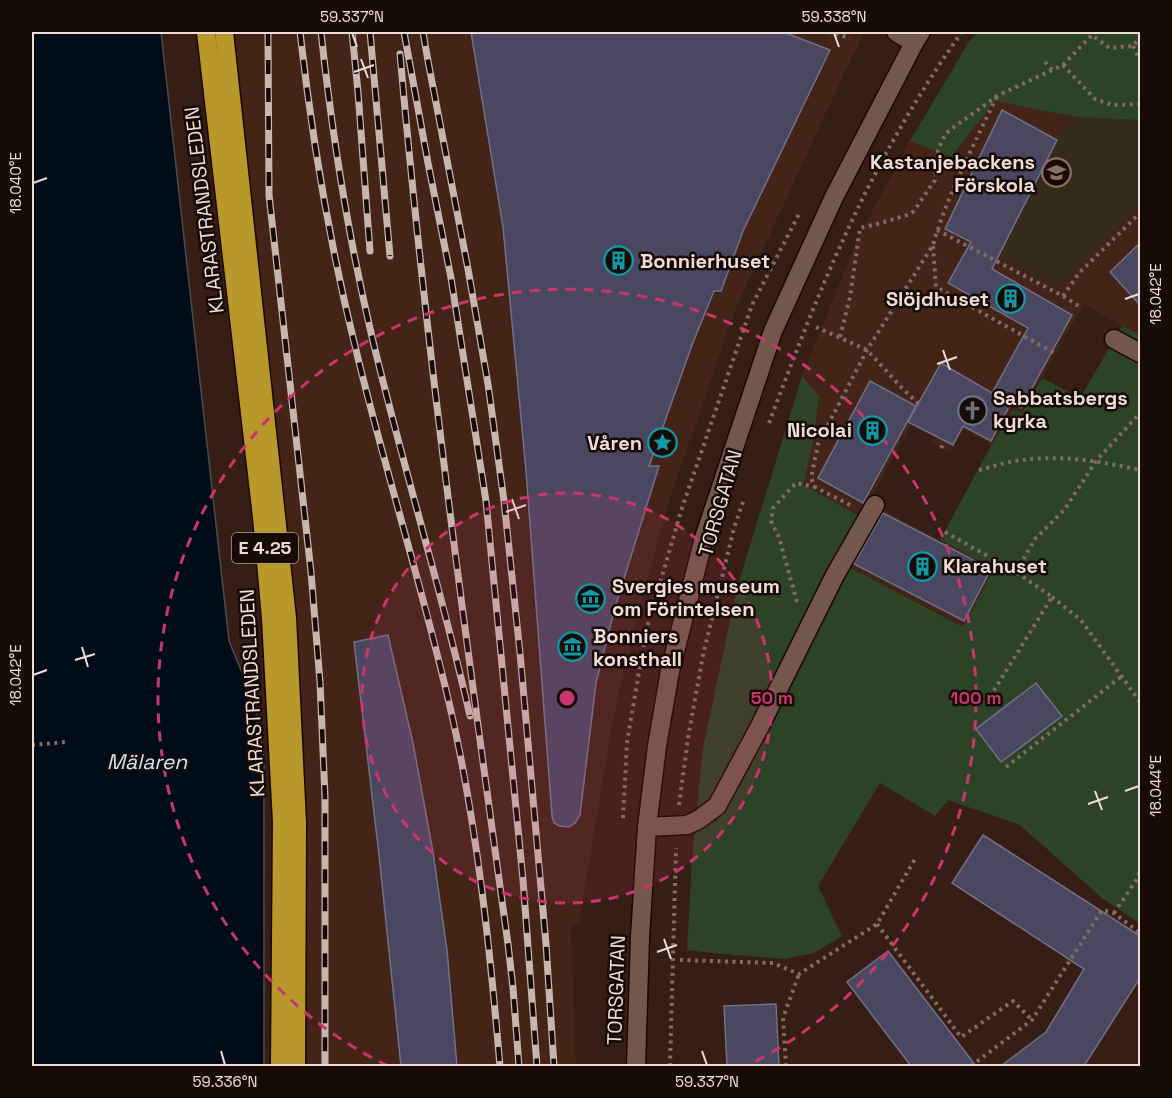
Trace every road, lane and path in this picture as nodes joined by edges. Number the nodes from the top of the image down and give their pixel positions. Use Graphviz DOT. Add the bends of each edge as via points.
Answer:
graph roads {
  1 [pos="206,32"];
  2 [pos="224,32"];
  3 [pos="828,32"];
  4 [pos="896,32"];
  5 [pos="962,32"];
  6 [pos="1090,33"];
  7 [pos="918,37"];
  8 [pos="850,38"];
  9 [pos="1140,38"];
  10 [pos="1133,45"];
  11 [pos="1140,61"];
  12 [pos="1045,62"];
  13 [pos="1064,67"];
  14 [pos="1053,71"];
  15 [pos="997,96"];
  16 [pos="1140,104"];
  17 [pos="1140,213"];
  18 [pos="937,230"];
  19 [pos="933,245"];
  20 [pos="1063,296"];
  21 [pos="1082,308"];
  22 [pos="816,327"];
  23 [pos="840,337"];
  24 [pos="1114,339"];
  25 [pos="867,350"];
  26 [pos="1140,353"];
  27 [pos="1056,354"];
  28 [pos="921,406"];
  29 [pos="1140,413"];
  30 [pos="765,432"];
  31 [pos="945,441"];
  32 [pos="941,448"];
  33 [pos="1096,461"];
  34 [pos="979,470"];
  35 [pos="1140,470"];
  36 [pos="815,487"];
  37 [pos="745,496"];
  38 [pos="872,510"];
  39 [pos="945,532"];
  40 [pos="1017,572"];
  41 [pos="1052,597"];
  42 [pos="805,634"];
  43 [pos="1122,676"];
  44 [pos="993,692"];
  45 [pos="1140,702"];
  46 [pos="66,742"];
  47 [pos="32,745"];
  48 [pos="1006,767"];
  49 [pos="676,826"];
  50 [pos="647,827"];
  51 [pos="915,859"];
  52 [pos="1140,870"];
  53 [pos="1114,913"];
  54 [pos="877,924"];
  55 [pos="1140,933"];
  56 [pos="680,960"];
  57 [pos="799,974"];
  58 [pos="1032,1020"];
  59 [pos="280,1066"];
  60 [pos="296,1066"];
  61 [pos="636,1066"];
  62 [pos="670,1066"];
  63 [pos="786,1066"];
  64 [pos="971,1066"];
  1 -- 59 [label="highway, KLARASTRANDSLEDEN / E 4.25" via="272,618 282,822"];
  2 -- 60 [label="highway, KLARASTRANDSLEDEN / E 4.25" via="287,618 297,823"];
  3 -- 8 [label="path"];
  4 -- 7 [label="main road"];
  5 -- 30 [label="path, TORSGATAN" via="899,131 858,208"];
  6 -- 10 [label="path" via="1109,48"];
  6 -- 13 [label="path"];
  7 -- 50 [label="main road, TORSGATAN" via="834,197 773,331 707,528 683,617 659,733"];
  9 -- 10 [label="path"];
  10 -- 11 [label="path"];
  12 -- 14 [label="path"];
  13 -- 14 [label="path"];
  13 -- 16 [label="path" via="1095,99 1112,105"];
  14 -- 15 [label="path"];
  15 -- 18 [label="path"];
  15 -- 23 [label="path" via="946,133 938,150 935,180 914,211 860,228"];
  17 -- 20 [label="path" via="1080,272"];
  18 -- 19 [label="path"];
  18 -- 20 [label="path"];
  19 -- 25 [label="path"];
  19 -- 27 [label="path" via="936,287"];
  20 -- 21 [label="path"];
  22 -- 23 [label="path"];
  23 -- 25 [label="path"];
  24 -- 26 [label="main road"];
  25 -- 28 [label="path"];
  25 -- 36 [label="path" via="818,444 811,478"];
  29 -- 33 [label="path"];
  31 -- 32 [label="path"];
  33 -- 34 [label="path" via="1055,457"];
  33 -- 35 [label="path"];
  33 -- 40 [label="path" via="1065,509 1035,539"];
  36 -- 38 [label="path"];
  36 -- 42 [label="path" via="796,483 774,508 771,521 779,537"];
  37 -- 49 [label="path, TORSGATAN" via="703,655"];
  38 -- 42 [label="main road"];
  39 -- 40 [label="path"];
  40 -- 41 [label="path"];
  41 -- 43 [label="path" via="1081,620"];
  41 -- 44 [label="path"];
  42 -- 49 [label="main road" via="717,806 698,820"];
  43 -- 45 [label="path"];
  43 -- 48 [label="path"];
  46 -- 47 [label="path"];
  49 -- 50 [label="main road"];
  49 -- 62 [label="path, TORSGATAN"];
  50 -- 61 [label="main road, TORSGATAN"];
  51 -- 54 [label="path"];
  52 -- 53 [label="path"];
  53 -- 55 [label="path"];
  53 -- 58 [label="path" via="1102,910"];
  54 -- 57 [label="path"];
  54 -- 58 [label="path" via="961,1036 1013,1000"];
  56 -- 57 [label="path" via="773,963"];
  57 -- 63 [label="path" via="783,1018"];
  58 -- 64 [label="path"];
}
